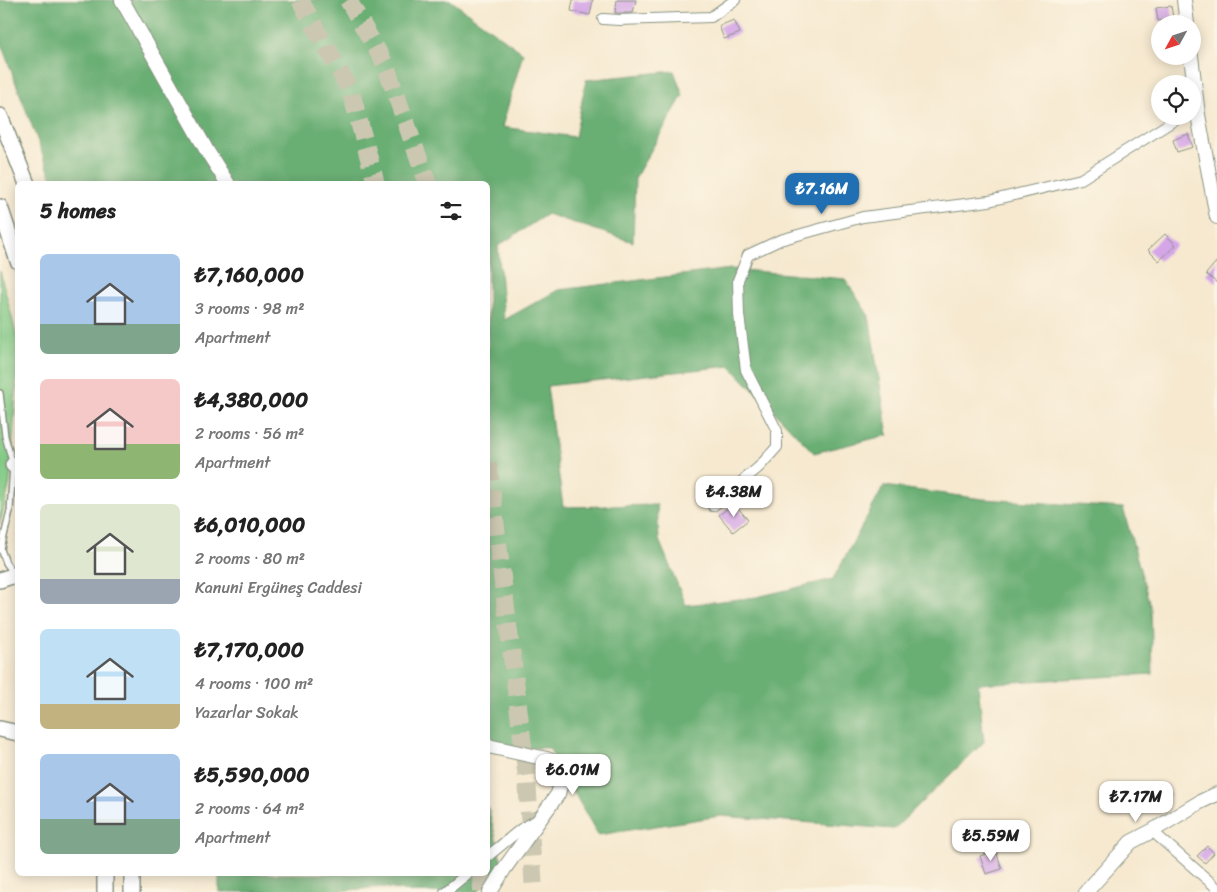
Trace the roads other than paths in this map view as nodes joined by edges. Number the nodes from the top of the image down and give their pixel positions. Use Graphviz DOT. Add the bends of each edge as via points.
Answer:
graph roads {
  1 [pos="122,0"];
  2 [pos="735,0"];
  3 [pos="1184,0"];
  4 [pos="1186,15"];
  5 [pos="603,19"];
  6 [pos="0,116"];
  7 [pos="1167,125"];
  8 [pos="1200,125"];
  9 [pos="26,181"];
  10 [pos="226,181"];
  11 [pos="1214,186"];
  12 [pos="0,208"];
  13 [pos="1217,217"];
  14 [pos="15,251"];
  15 [pos="0,394"];
  16 [pos="15,467"];
  17 [pos="713,506"];
  18 [pos="0,549"];
  19 [pos="15,573"];
  20 [pos="15,574"];
  21 [pos="0,580"];
  22 [pos="0,729"];
  23 [pos="15,732"];
  24 [pos="490,746"];
  25 [pos="1217,794"];
  26 [pos="541,819"];
  27 [pos="1152,831"];
  28 [pos="490,854"];
  29 [pos="105,876"];
  30 [pos="132,876"];
  31 [pos="465,876"];
  32 [pos="1217,888"];
  33 [pos="105,892"];
  34 [pos="132,892"];
  35 [pos="445,892"];
  36 [pos="490,892"];
  37 [pos="1086,892"];
  1 -- 10 [label="street"];
  2 -- 5 [label="street" via="711,17"];
  3 -- 4 [label="street"];
  6 -- 9 [label="main road"];
  7 -- 17 [label="street" via="1081,179 989,201 863,217 780,240 748,255 738,280 746,370 776,431 777,447 759,468"];
  8 -- 11 [label="street"];
  11 -- 13 [label="street"];
  12 -- 14 [label="main road"];
  15 -- 16 [label="lane" via="5,436"];
  16 -- 18 [label="lane" via="10,510"];
  18 -- 19 [label="lane"];
  20 -- 21 [label="main road"];
  22 -- 23 [label="main road"];
  24 -- 26 [label="street" via="556,763 563,776 561,785"];
  25 -- 27 [label="street"];
  26 -- 28 [label="street" via="521,829"];
  26 -- 36 [label="street"];
  27 -- 32 [label="street"];
  27 -- 37 [label="street" via="1131,842"];
  29 -- 33 [label="main road"];
  30 -- 34 [label="main road"];
  31 -- 35 [label="street"];
}
